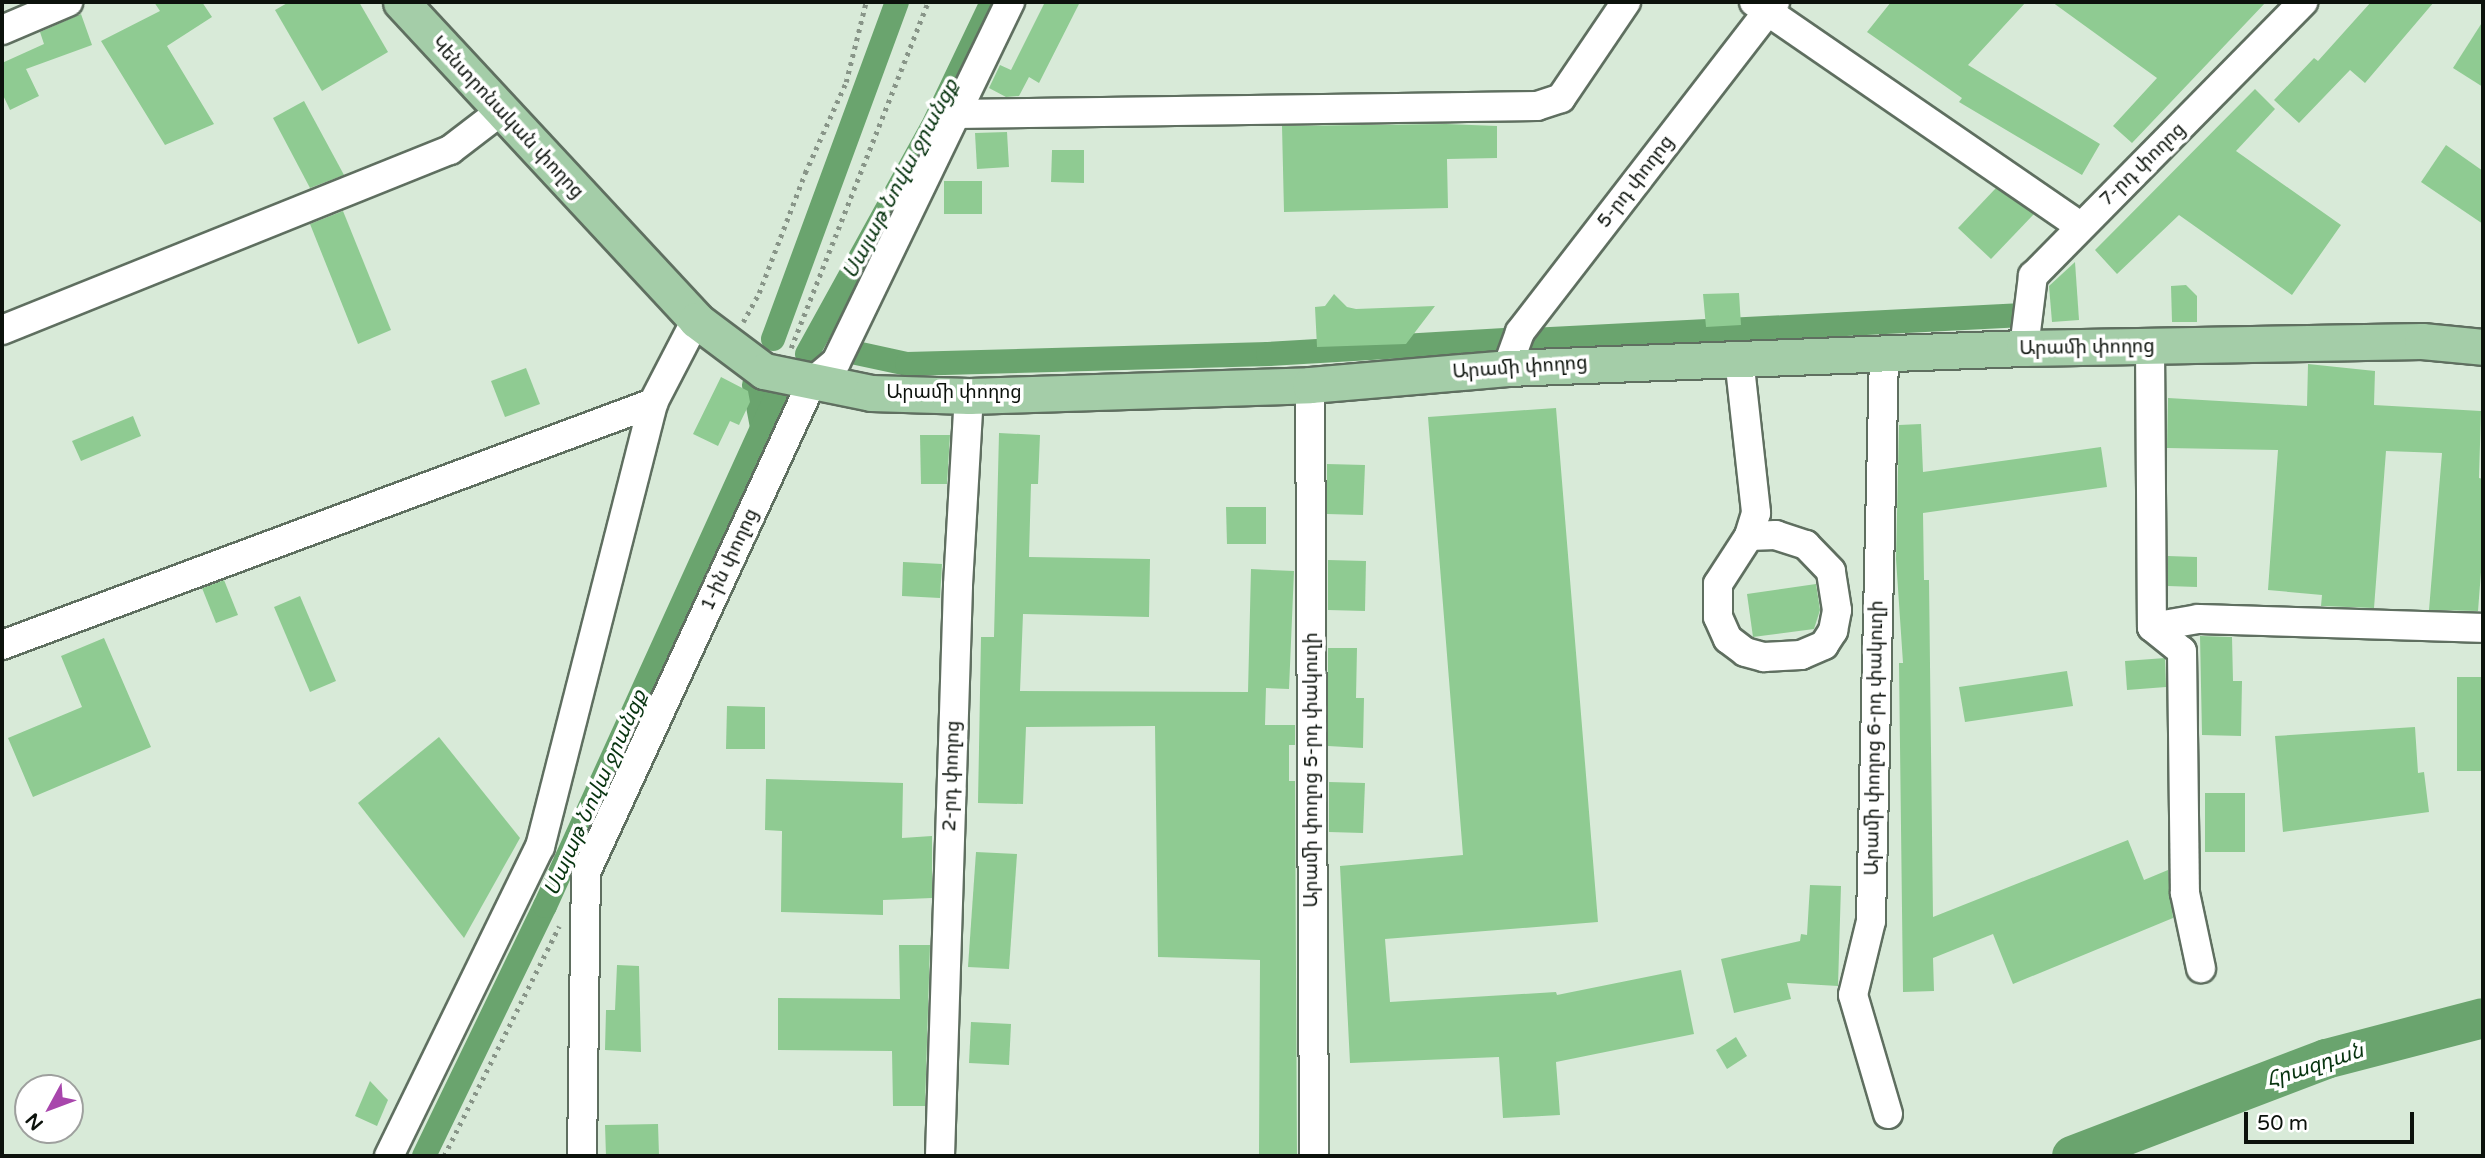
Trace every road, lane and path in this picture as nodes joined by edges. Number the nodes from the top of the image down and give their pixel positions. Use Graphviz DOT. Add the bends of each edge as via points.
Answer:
graph roads {
  1 [pos="68,2"];
  2 [pos="401,2"];
  3 [pos="866,2"];
  4 [pos="928,2"];
  5 [pos="1010,2"];
  6 [pos="1626,2"];
  7 [pos="2303,2"];
  8 [pos="1766,4"];
  9 [pos="2,30"];
  10 [pos="501,111"];
  11 [pos="956,114"];
  12 [pos="2079,225"];
  13 [pos="614,233"];
  14 [pos="696,320"];
  15 [pos="2,330"];
  16 [pos="2483,346"];
  17 [pos="729,347"];
  18 [pos="2150,347"];
  19 [pos="2024,348"];
  20 [pos="1884,355"];
  21 [pos="1739,358"];
  22 [pos="1507,368"];
  23 [pos="796,378"];
  24 [pos="1310,385"];
  25 [pos="969,396"];
  26 [pos="653,403"];
  27 [pos="1749,536"];
  28 [pos="2152,627"];
  29 [pos="2483,628"];
  30 [pos="2,645"];
  31 [pos="561,921"];
  32 [pos="2201,968"];
  33 [pos="1888,1114"];
  34 [pos="390,1156"];
  35 [pos="444,1156"];
  36 [pos="582,1156"];
  37 [pos="940,1156"];
  38 [pos="1314,1156"];
  1 -- 9 [label="street"];
  2 -- 10 [label="main road, Կենտրոնական փողոց"];
  3 -- 17 [label="path" via="846,82 804,173 759,293"];
  4 -- 23 [label="path"];
  5 -- 11 [label="street, 1-ին փողոց"];
  6 -- 11 [label="street" via="1561,98 1537,106"];
  7 -- 12 [label="street, 7-րդ փողոց" via="2154,158"];
  8 -- 12 [label="street"];
  8 -- 22 [label="street, 5-րդ փողոց" via="1520,332"];
  10 -- 13 [label="main road, Կենտրոնական փողոց"];
  10 -- 15 [label="street" via="450,150"];
  11 -- 23 [label="street, 1-ին փողոց" via="836,362"];
  12 -- 19 [label="street, 7-րդ փողոց" via="2033,276"];
  13 -- 14 [label="main road, Արամի փողոց"];
  14 -- 17 [label="main road, Արամի փողոց"];
  14 -- 26 [label="street"];
  16 -- 18 [label="main road, Արամի փողոց" via="2421,341"];
  17 -- 23 [label="main road, Արամի փողոց" via="748,363"];
  18 -- 19 [label="main road, Արամի փողոց"];
  18 -- 28 [label="street"];
  19 -- 20 [label="main road, Արամի փողոց"];
  20 -- 21 [label="main road, Արամի փողոց"];
  20 -- 33 [label="street, Արամի փողոց 6-րդ փակուղի" via="1871,921 1853,995"];
  21 -- 22 [label="main road, Արամի փողոց"];
  21 -- 27 [label="street" via="1757,495"];
  22 -- 24 [label="main road, Արամի փողոց"];
  23 -- 25 [label="main road, Արամի փողոց" via="871,393"];
  23 -- 36 [label="street, 1-ին փողոց" via="586,872"];
  24 -- 25 [label="main road, Արամի փողոց"];
  24 -- 38 [label="street, Արամի փողոց 5-րդ փակուղի"];
  25 -- 37 [label="street, 2-րդ փողոց" via="958,585"];
  26 -- 30 [label="street"];
  26 -- 34 [label="street" via="540,847"];
  27 -- 27 [label="street" via="1776,535 1806,545 1831,571 1837,610 1833,631 1824,645 1783,659 1745,652 1728,639 1718,617 1717,584"];
  28 -- 29 [label="street" via="2198,619"];
  28 -- 32 [label="street" via="2182,651 2185,893"];
  31 -- 35 [label="path"];
}
